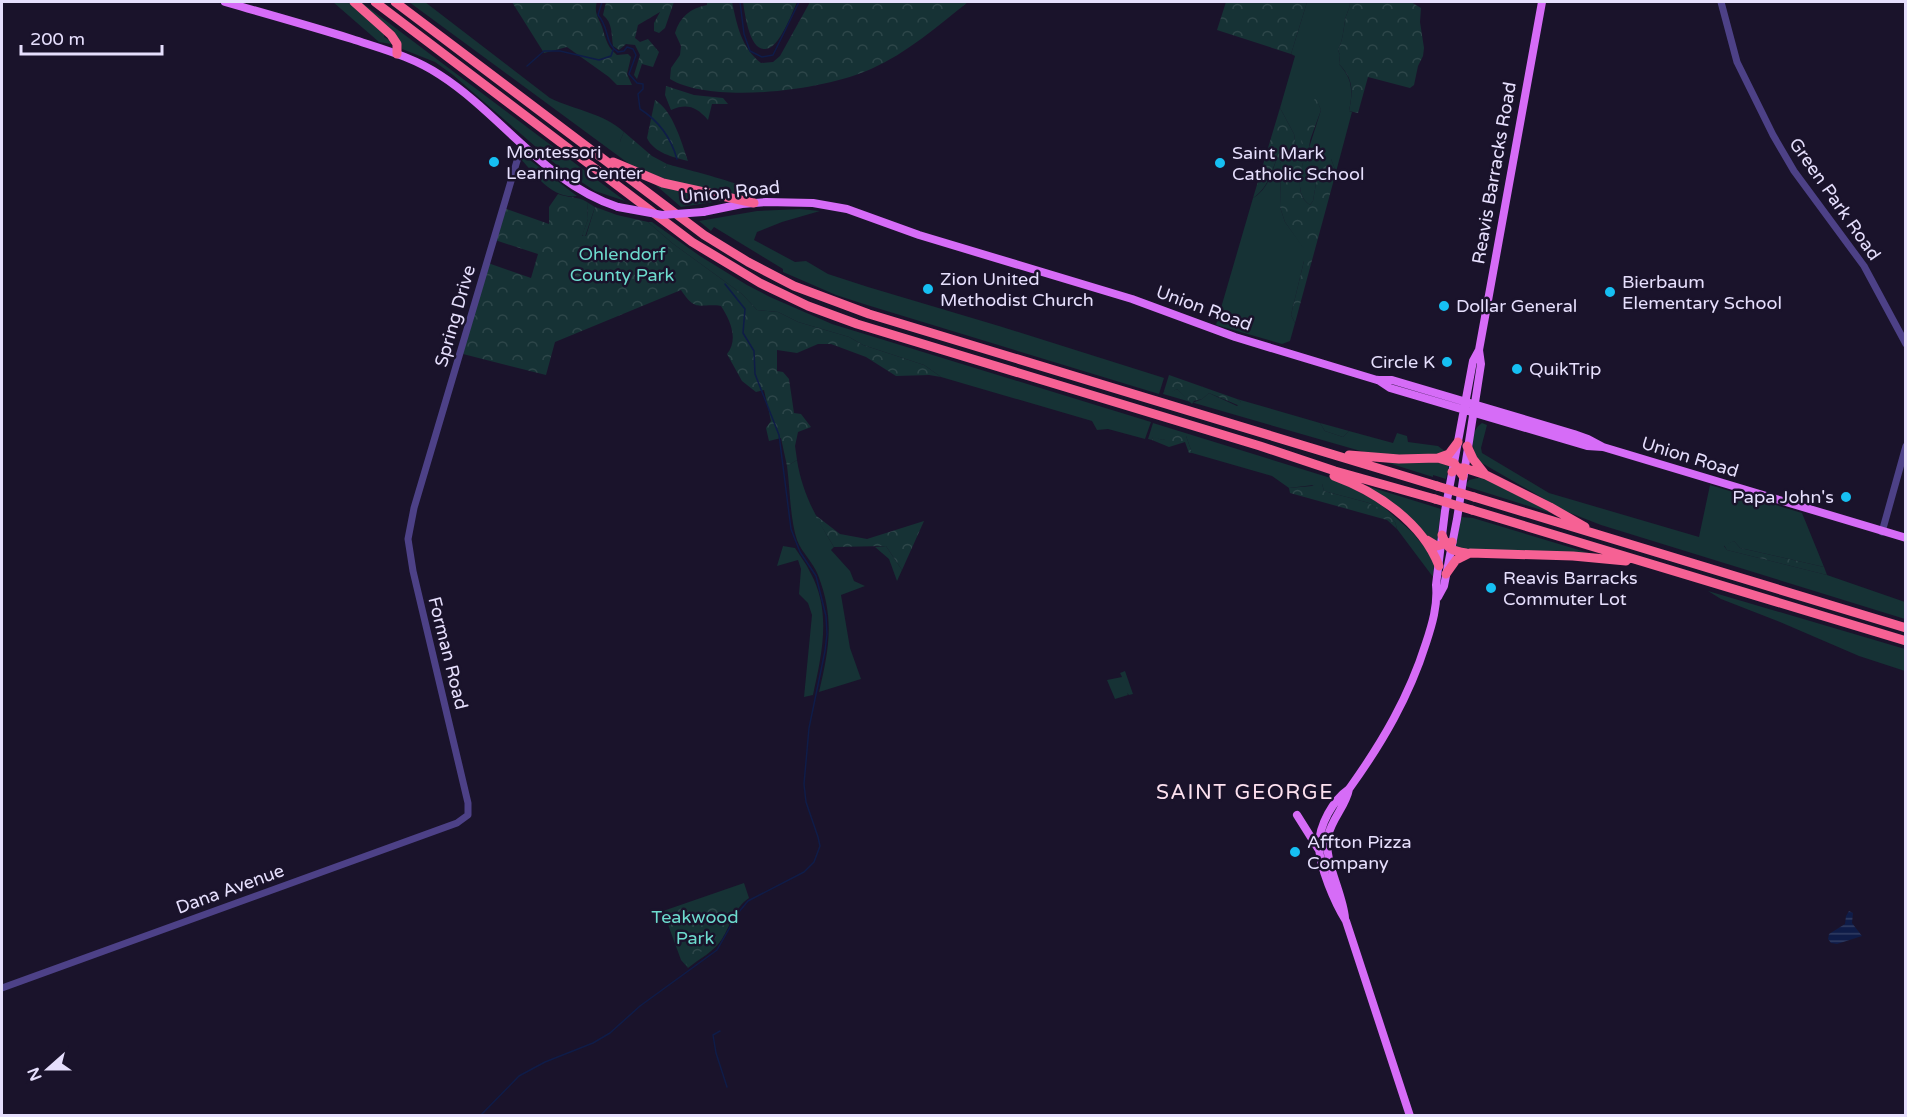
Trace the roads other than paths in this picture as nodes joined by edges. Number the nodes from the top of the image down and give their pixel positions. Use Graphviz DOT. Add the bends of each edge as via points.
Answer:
graph roads {
  1 [pos="225,2"];
  2 [pos="354,2"];
  3 [pos="375,2"];
  4 [pos="396,2"];
  5 [pos="1542,2"];
  6 [pos="1721,2"];
  7 [pos="397,54"];
  8 [pos="522,144"];
  9 [pos="599,156"];
  10 [pos="754,203"];
  11 [pos="1905,344"];
  12 [pos="1469,408"];
  13 [pos="1488,418"];
  14 [pos="1469,430"];
  15 [pos="1463,444"];
  16 [pos="1905,446"];
  17 [pos="1603,447"];
  18 [pos="1329,453"];
  19 [pos="1438,458"];
  20 [pos="1311,464"];
  21 [pos="1458,469"];
  22 [pos="1486,475"];
  23 [pos="417,497"];
  24 [pos="1882,532"];
  25 [pos="1594,534"];
  26 [pos="1442,535"];
  27 [pos="1422,537"];
  28 [pos="1905,538"];
  29 [pos="1447,546"];
  30 [pos="1470,553"];
  31 [pos="1653,564"];
  32 [pos="1439,566"];
  33 [pos="1446,574"];
  34 [pos="1437,598"];
  35 [pos="1905,628"];
  36 [pos="1905,641"];
  37 [pos="1350,789"];
  38 [pos="468,815"];
  39 [pos="1297,815"];
  40 [pos="1326,819"];
  41 [pos="1309,824"];
  42 [pos="1320,851"];
  43 [pos="1346,921"];
  44 [pos="2,988"];
  45 [pos="1410,1116"];
  1 -- 7 [label="main road, Union Road"];
  2 -- 7 [label="highway" via="391,35 397,44"];
  3 -- 20 [label="highway" via="670,226 714,257 776,291 857,324"];
  4 -- 9 [label="highway"];
  5 -- 12 [label="main road, Reavis Barracks Road" via="1479,350 1473,361"];
  6 -- 11 [label="street, Green Park Road" via="1737,62 1773,135 1794,171 1864,267"];
  7 -- 8 [label="main road, Union Road" via="446,79"];
  8 -- 10 [label="main road, Union Road, bridge" via="568,183 618,207 662,215"];
  8 -- 23 [label="street, Spring Drive"];
  9 -- 10 [label="highway" via="663,183"];
  9 -- 18 [label="highway" via="725,249 818,297"];
  10 -- 12 [label="main road, Union Road" via="813,203 857,212 1377,380 1390,388"];
  12 -- 13 [label="main road, Union Road"];
  12 -- 14 [label="main road, Reavis Barracks Road"];
  12 -- 15 [label="main road, Reavis Barracks Road"];
  12 -- 17 [label="main road, Union Road" via="1588,439"];
  13 -- 14 [label="main road"];
  13 -- 17 [label="main road, Union Road"];
  14 -- 15 [label="main road, Reavis Barracks Road"];
  15 -- 19 [label="highway"];
  15 -- 21 [label="main road, Reavis Barracks Road"];
  15 -- 22 [label="highway"];
  16 -- 24 [label="street"];
  17 -- 24 [label="main road, Union Road"];
  18 -- 19 [label="highway"];
  18 -- 25 [label="highway, bridge"];
  19 -- 21 [label="highway"];
  20 -- 27 [label="highway" via="1382,500"];
  20 -- 31 [label="highway, bridge"];
  21 -- 22 [label="highway"];
  21 -- 26 [label="main road, Reavis Barracks Road"];
  21 -- 29 [label="main road, Reavis Barracks Road"];
  22 -- 25 [label="highway"];
  23 -- 38 [label="street, Forman Road" via="409,528 410,558"];
  24 -- 28 [label="main road, Union Road"];
  25 -- 35 [label="highway"];
  26 -- 29 [label="highway"];
  27 -- 29 [label="highway" via="1433,545"];
  27 -- 32 [label="highway"];
  29 -- 30 [label="highway"];
  29 -- 32 [label="main road, Reavis Barracks Road"];
  29 -- 33 [label="main road, Reavis Barracks Road"];
  30 -- 31 [label="highway" via="1573,556"];
  30 -- 33 [label="highway" via="1456,560"];
  31 -- 36 [label="highway"];
  32 -- 34 [label="main road, Reavis Barracks Road"];
  33 -- 34 [label="main road, Reavis Barracks Road"];
  34 -- 37 [label="main road, Reavis Barracks Road" via="1425,648 1407,694"];
  37 -- 40 [label="main road, Reavis Barracks Road" via="1341,795"];
  37 -- 43 [label="main road, Reavis Barracks Road" via="1330,828 1327,844"];
  38 -- 44 [label="street, Dana Avenue" via="457,823"];
  39 -- 42 [label="main road"];
  40 -- 41 [label="main road"];
  40 -- 42 [label="main road, Reavis Barracks Road"];
  42 -- 43 [label="main road, Reavis Barracks Road" via="1338,909"];
  43 -- 45 [label="main road, Reavis Barracks Road"];
}
